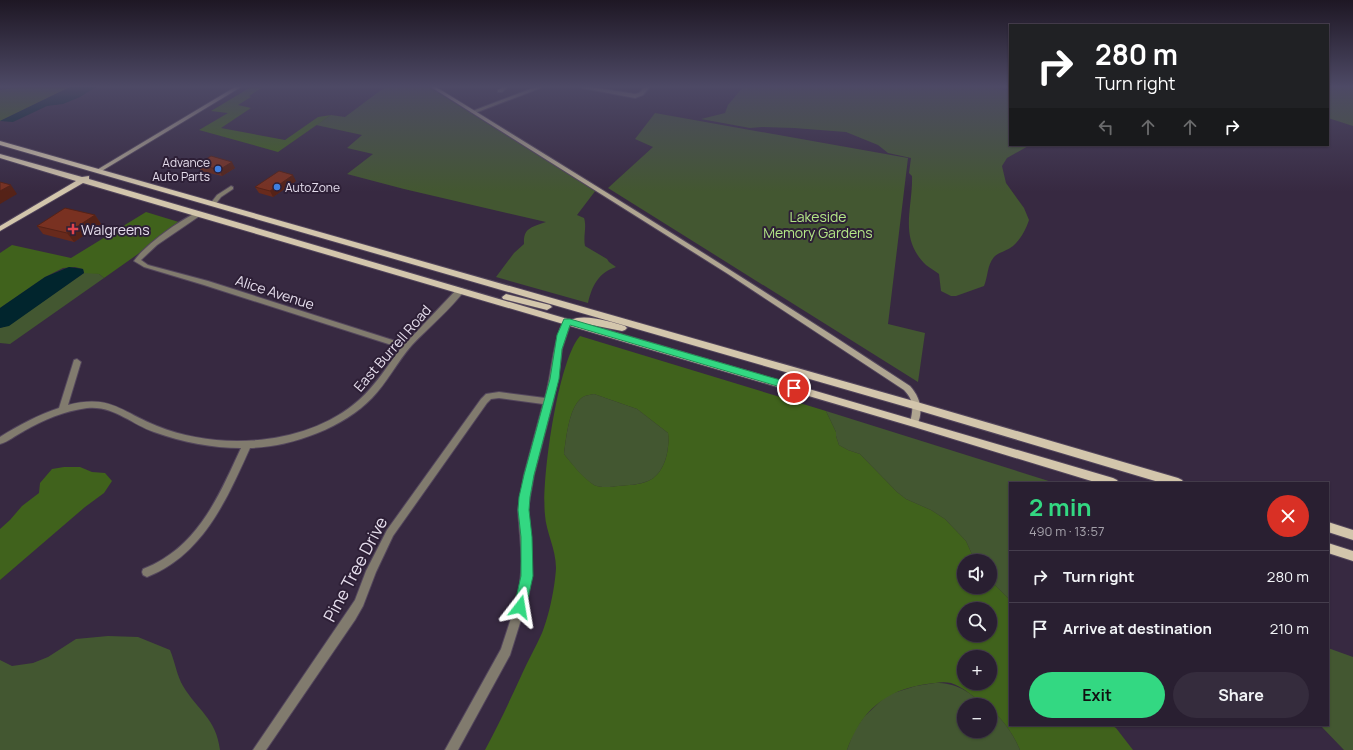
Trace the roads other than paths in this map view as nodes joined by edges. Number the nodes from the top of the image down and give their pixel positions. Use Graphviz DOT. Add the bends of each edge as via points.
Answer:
graph roads {
  1 [pos="180,122"];
  2 [pos="489,122"];
  3 [pos="0,144"];
  4 [pos="0,156"];
  5 [pos="98,171"];
  6 [pos="83,180"];
  7 [pos="230,188"];
  8 [pos="213,204"];
  9 [pos="185,210"];
  10 [pos="199,214"];
  11 [pos="0,229"];
  12 [pos="418,278"];
  13 [pos="461,290"];
  14 [pos="577,308"];
  15 [pos="567,322"];
  16 [pos="692,342"];
  17 [pos="406,347"];
  18 [pos="77,362"];
  19 [pos="549,402"];
  20 [pos="917,406"];
  21 [pos="63,410"];
  22 [pos="914,423"];
  23 [pos="0,441"];
  24 [pos="246,445"];
  25 [pos="1110,482"];
  26 [pos="1175,482"];
  27 [pos="1329,527"];
  28 [pos="1353,534"];
  29 [pos="1329,548"];
  30 [pos="1353,556"];
  31 [pos="147,572"];
  32 [pos="259,750"];
  33 [pos="451,750"];
  1 -- 5 [label="street"];
  2 -- 20 [label="street" via="848,348 907,388 915,396"];
  3 -- 5 [label="main road"];
  4 -- 6 [label="main road"];
  5 -- 6 [label="main road"];
  5 -- 8 [label="main road"];
  6 -- 9 [label="main road"];
  6 -- 11 [label="main road"];
  7 -- 8 [label="street"];
  8 -- 9 [label="main road"];
  8 -- 14 [label="main road"];
  9 -- 10 [label="main road"];
  10 -- 12 [label="main road"];
  10 -- 17 [label="street, Alice Avenue" via="155,243 140,255 137,261 146,266"];
  12 -- 13 [label="main road"];
  12 -- 14 [label="main road" via="433,279 558,310"];
  13 -- 15 [label="main road"];
  13 -- 17 [label="street, East Burrell Road"];
  14 -- 16 [label="main road"];
  15 -- 16 [label="main road" via="591,321 679,342"];
  15 -- 19 [label="street" via="558,349"];
  15 -- 22 [label="main road"];
  16 -- 20 [label="main road"];
  17 -- 24 [label="street, East Burrell Road" via="376,389 351,411 298,437"];
  18 -- 21 [label="street"];
  19 -- 32 [label="street, Pine Tree Drive" via="499,395 490,396 484,401 390,532 359,603"];
  19 -- 33 [label="street" via="529,475 523,510 527,576 518,614 506,651"];
  20 -- 22 [label="street"];
  20 -- 26 [label="main road"];
  21 -- 23 [label="street, East Burrell Road" via="32,423"];
  21 -- 24 [label="street, East Burrell Road" via="102,405 127,414 155,430 191,440"];
  22 -- 25 [label="main road"];
  24 -- 31 [label="street" via="218,506 200,532 176,557"];
  27 -- 28 [label="main road"];
  29 -- 30 [label="main road"];
}
